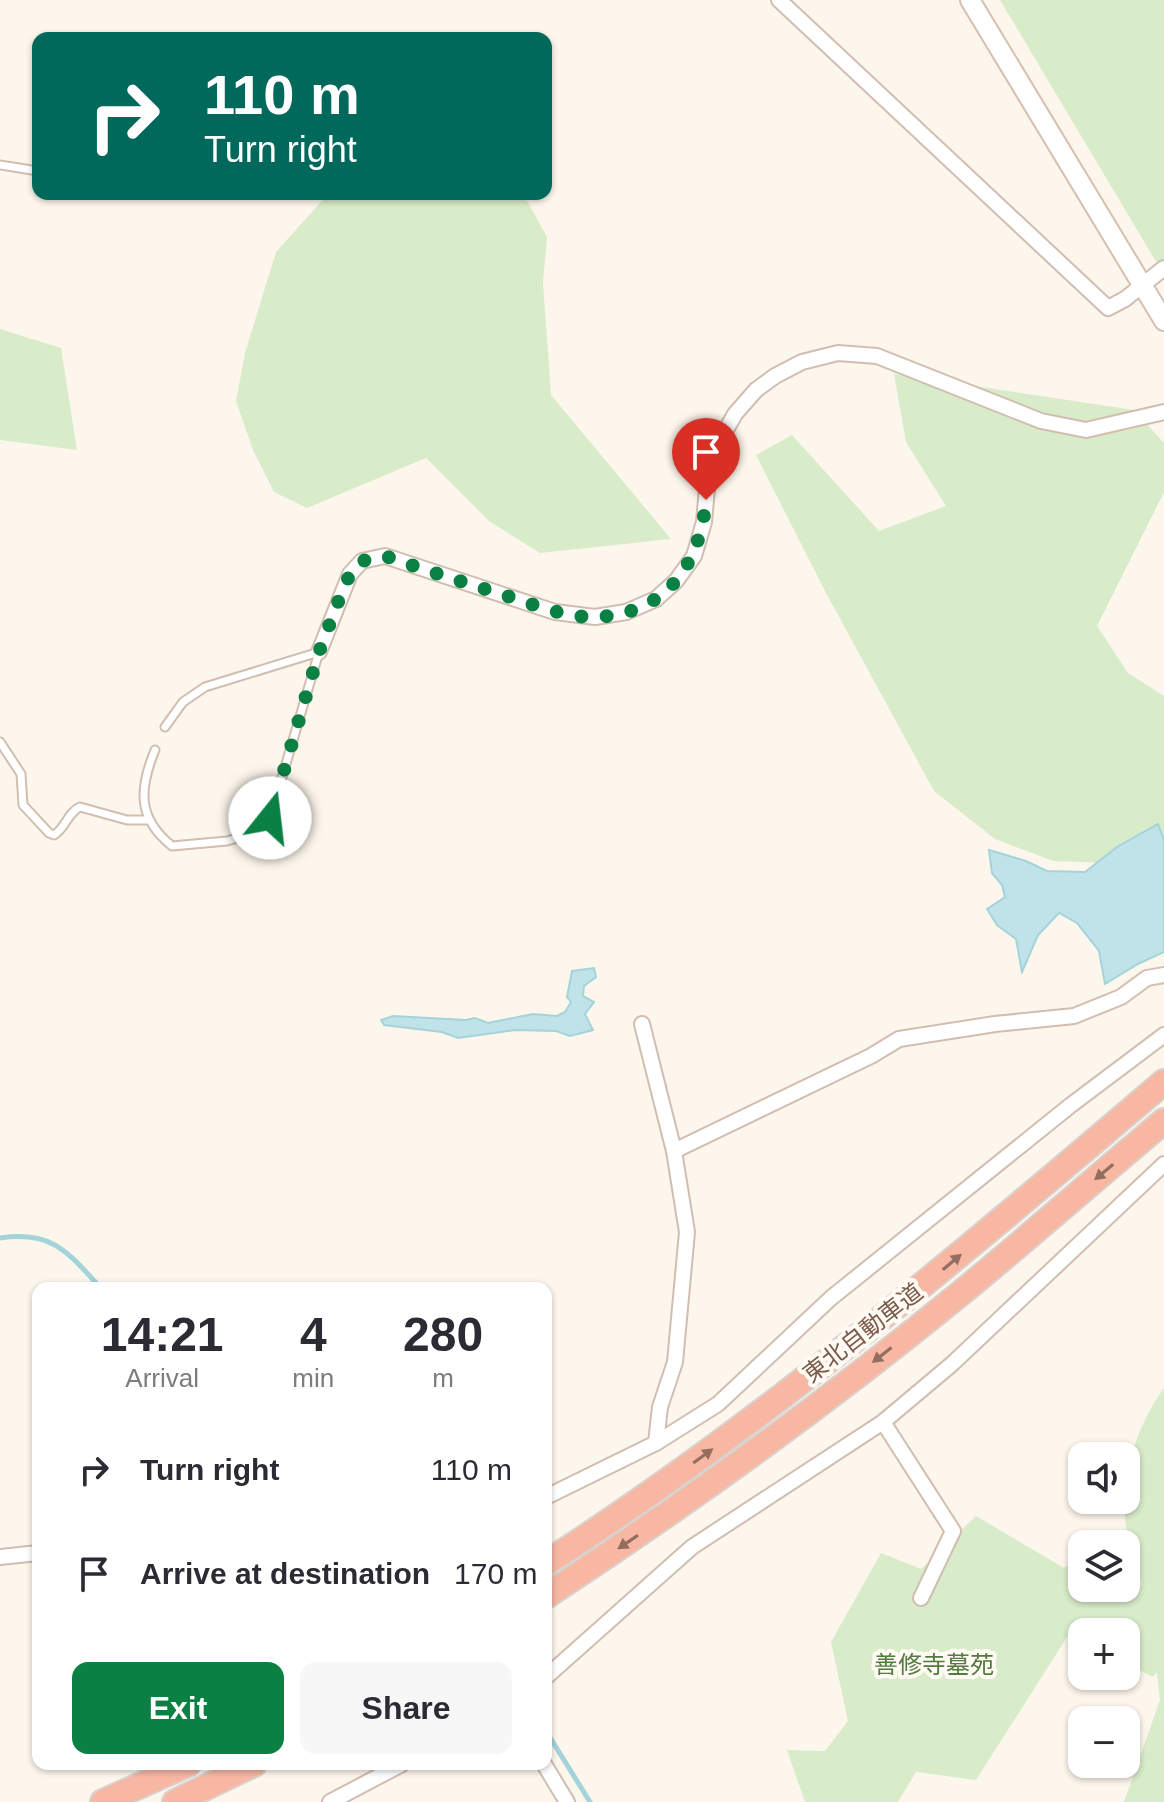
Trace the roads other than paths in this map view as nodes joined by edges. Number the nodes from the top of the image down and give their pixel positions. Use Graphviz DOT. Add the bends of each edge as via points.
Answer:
graph roads {
  1 [pos="779,0"];
  2 [pos="970,0"];
  3 [pos="0,165"];
  4 [pos="32,170"];
  5 [pos="1164,268"];
  6 [pos="1141,287"];
  7 [pos="1164,321"];
  8 [pos="1164,412"];
  9 [pos="319,652"];
  10 [pos="165,727"];
  11 [pos="0,742"];
  12 [pos="155,750"];
  13 [pos="149,820"];
  14 [pos="1164,975"];
  15 [pos="642,1024"];
  16 [pos="1164,1035"];
  17 [pos="1164,1082"];
  18 [pos="1164,1121"];
  19 [pos="674,1151"];
  20 [pos="1164,1164"];
  21 [pos="883,1422"];
  22 [pos="656,1443"];
  23 [pos="667,1483"];
  24 [pos="552,1494"];
  25 [pos="552,1542"];
  26 [pos="32,1554"];
  27 [pos="0,1557"];
  28 [pos="552,1559"];
  29 [pos="552,1592"];
  30 [pos="921,1598"];
  31 [pos="552,1672"];
  32 [pos="175,1770"];
  33 [pos="242,1770"];
  34 [pos="391,1770"];
  35 [pos="548,1770"];
  36 [pos="103,1802"];
  37 [pos="175,1802"];
  38 [pos="330,1802"];
  39 [pos="567,1802"];
  1 -- 6 [label="street" via="1108,308"];
  2 -- 6 [label="street"];
  3 -- 4 [label="lane"];
  5 -- 6 [label="street"];
  6 -- 7 [label="street"];
  8 -- 9 [label="street" via="1086,430 1041,421 877,356 838,353 802,362 756,390 735,414 708,477 694,556 656,599 595,617 555,612 385,556 362,561 350,574"];
  9 -- 10 [label="lane" via="205,687 183,702"];
  9 -- 13 [label="lane" via="270,818 251,834 227,841 172,846"];
  11 -- 13 [label="lane" via="21,774 23,805 49,833 59,832 80,807 127,820"];
  12 -- 13 [label="lane" via="142,795"];
  14 -- 19 [label="street" via="1147,978 1121,997 1074,1016 899,1039"];
  15 -- 19 [label="street"];
  16 -- 22 [label="street" via="831,1298 718,1404"];
  23 -- 17 [label="highway, 東北自動車道, one-way" via="861,1335"];
  18 -- 29 [label="highway, 東北自動車道, one-way" via="880,1357 734,1467"];
  19 -- 22 [label="street" via="687,1232 675,1362 660,1407"];
  20 -- 21 [label="street"];
  21 -- 30 [label="street" via="953,1531"];
  21 -- 31 [label="street" via="692,1547"];
  22 -- 24 [label="street"];
  23 -- 25 [label="highway" via="610,1503"];
  23 -- 28 [label="highway, 東北自動車道"];
  26 -- 27 [label="street"];
  32 -- 36 [label="highway"];
  33 -- 37 [label="highway"];
  34 -- 38 [label="street"];
  35 -- 39 [label="street"];
}
